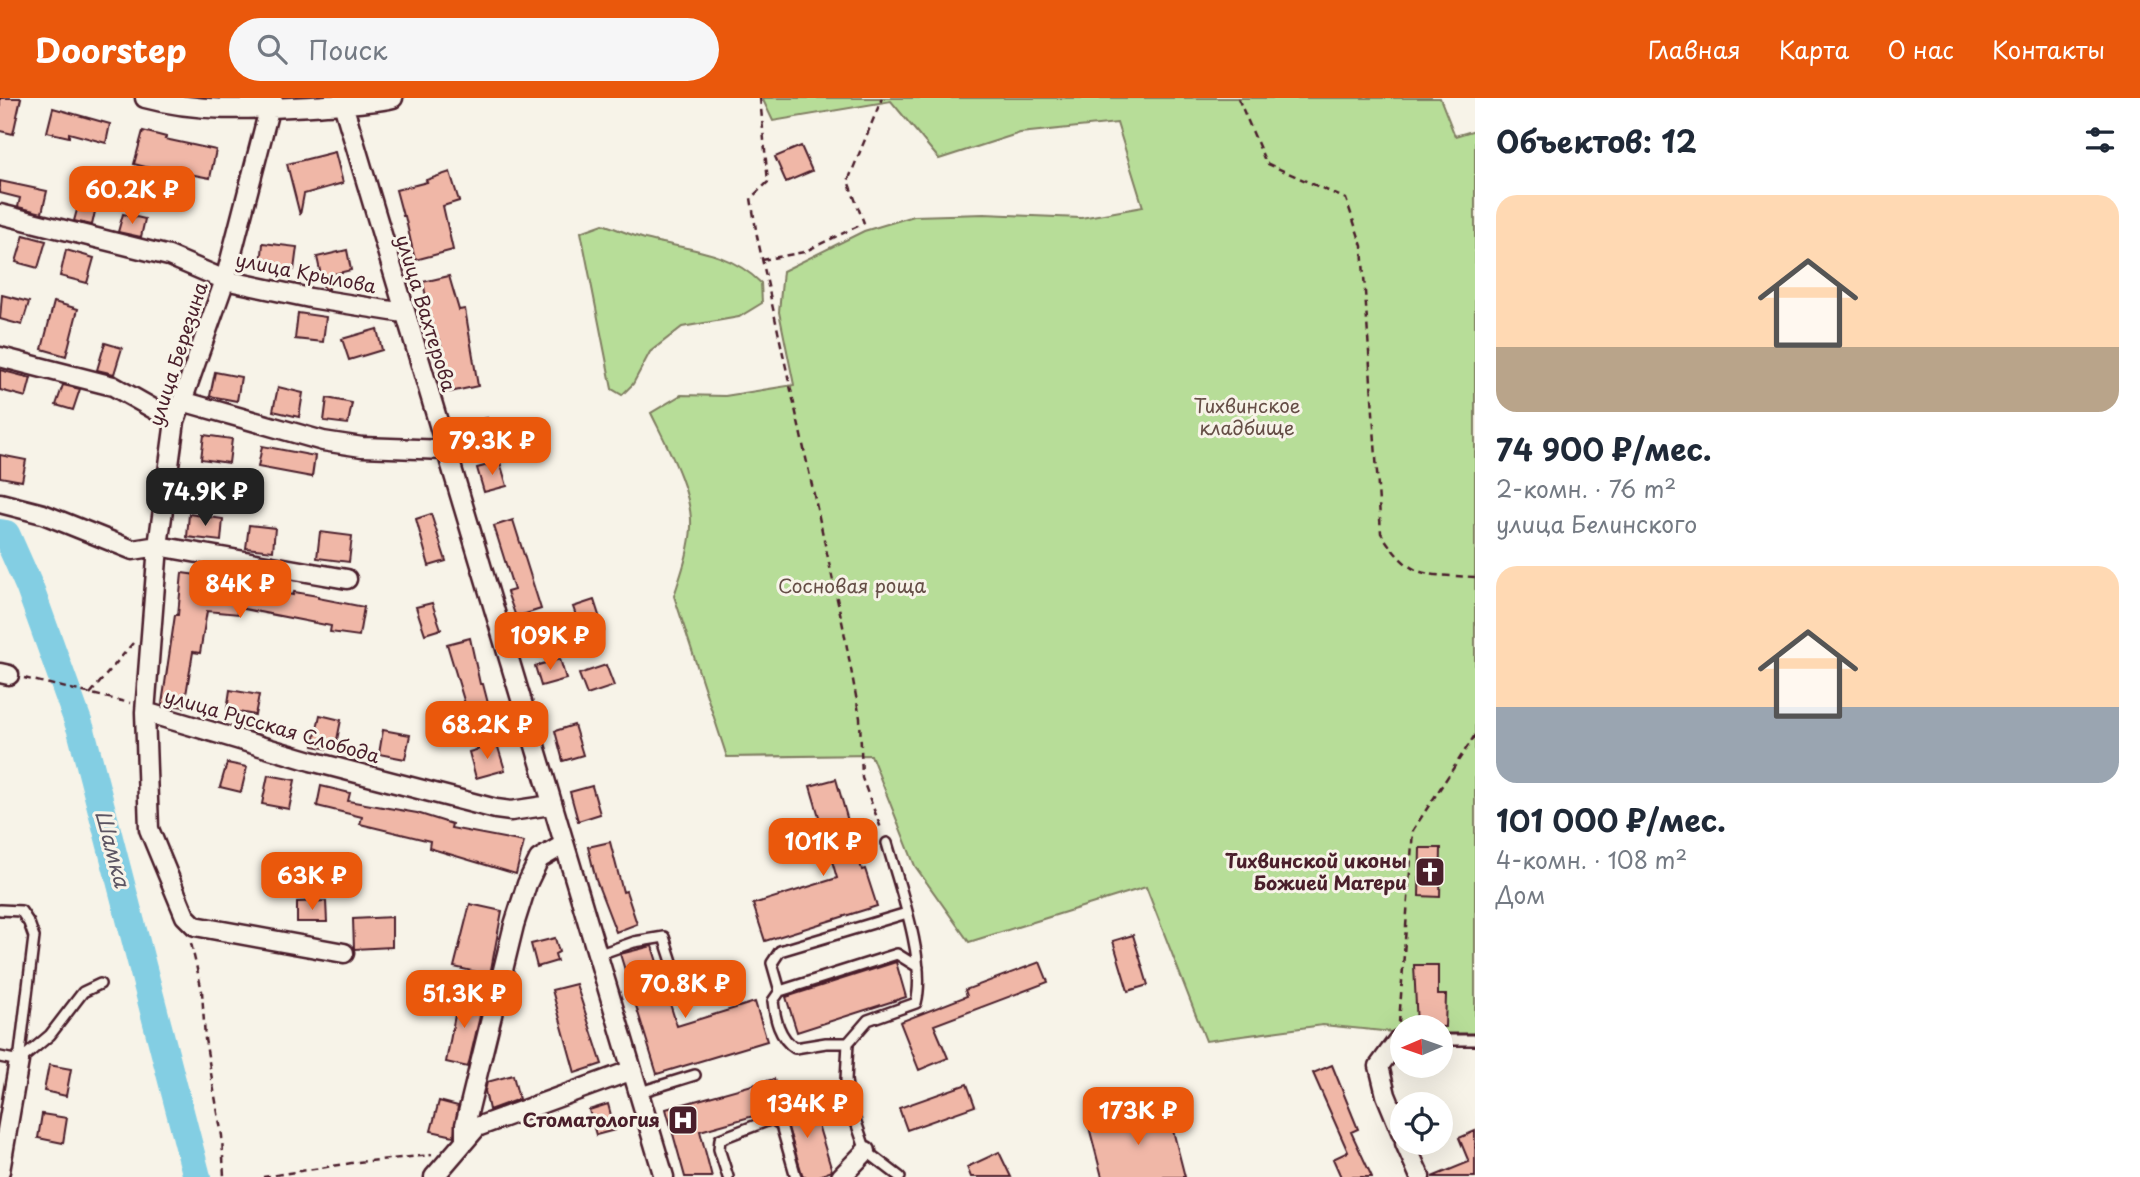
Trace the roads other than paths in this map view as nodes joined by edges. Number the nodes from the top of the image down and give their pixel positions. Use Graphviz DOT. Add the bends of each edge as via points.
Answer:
graph roads {
  1 [pos="145,98"];
  2 [pos="393,98"];
  3 [pos="348,101"];
  4 [pos="271,103"];
  5 [pos="0,214"];
  6 [pos="225,280"];
  7 [pos="404,313"];
  8 [pos="0,357"];
  9 [pos="182,401"];
  10 [pos="175,421"];
  11 [pos="446,450"];
  12 [pos="0,503"];
  13 [pos="158,546"];
  14 [pos="348,579"];
  15 [pos="145,712"];
  16 [pos="551,805"];
  17 [pos="887,843"];
  18 [pos="563,845"];
  19 [pos="0,910"];
  20 [pos="907,913"];
  21 [pos="344,953"];
  22 [pos="596,956"];
  23 [pos="918,967"];
  24 [pos="100,984"];
  25 [pos="780,991"];
  26 [pos="685,1002"];
  27 [pos="1453,1040"];
  28 [pos="1475,1040"];
  29 [pos="848,1043"];
  30 [pos="1390,1052"];
  31 [pos="0,1057"];
  32 [pos="19,1061"];
  33 [pos="630,1071"];
  34 [pos="695,1075"];
  35 [pos="637,1093"];
  36 [pos="1390,1105"];
  37 [pos="465,1140"];
  38 [pos="866,1151"];
  39 [pos="1410,1155"];
  40 [pos="0,1171"];
  41 [pos="434,1177"];
  42 [pos="664,1177"];
  43 [pos="728,1177"];
  44 [pos="796,1177"];
  45 [pos="841,1177"];
  46 [pos="901,1177"];
  47 [pos="1419,1177"];
  1 -- 4 [label="street" via="214,110"];
  2 -- 3 [label="street"];
  3 -- 4 [label="street"];
  3 -- 7 [label="street, улица Вахтерова"];
  4 -- 6 [label="street, улица Березина"];
  5 -- 6 [label="street, улица Крылова" via="169,256"];
  6 -- 7 [label="street, улица Крылова"];
  6 -- 9 [label="street, улица Березина"];
  7 -- 11 [label="street, улица Вахтерова"];
  8 -- 10 [label="street" via="113,386"];
  9 -- 10 [label="street, улица Березина"];
  9 -- 11 [label="street" via="323,441"];
  10 -- 13 [label="street, улица Березина"];
  11 -- 16 [label="street, улица Вахтерова"];
  12 -- 13 [label="street" via="43,514 133,550"];
  13 -- 14 [label="street"];
  13 -- 15 [label="street, улица Березина"];
  15 -- 16 [label="street, улица Русская Слобода" via="496,809"];
  15 -- 21 [label="street, улица Русская Слобода" via="149,829 184,916 195,926"];
  16 -- 18 [label="street, улица Вахтерова"];
  17 -- 20 [label="lane"];
  18 -- 22 [label="street, улица Вахтерова"];
  18 -- 37 [label="street" via="539,859 527,884 465,1125"];
  19 -- 32 [label="lane" via="21,911 34,937"];
  20 -- 23 [label="lane"];
  20 -- 25 [label="lane" via="780,951 772,963"];
  22 -- 26 [label="lane" via="664,937"];
  22 -- 33 [label="street, улица Вахтерова"];
  23 -- 25 [label="lane" via="897,954"];
  23 -- 29 [label="lane" via="916,1003 868,1020"];
  24 -- 32 [label="lane" via="83,992 50,1035"];
  25 -- 29 [label="lane" via="773,1000 774,1013 785,1041 795,1048"];
  27 -- 28 [label="lane"];
  29 -- 38 [label="lane" via="849,1102"];
  30 -- 36 [label="street" via="1379,1066"];
  31 -- 32 [label="lane"];
  32 -- 40 [label="street"];
  33 -- 35 [label="street, улица Вахтерова"];
  33 -- 37 [label="street" via="477,1127"];
  34 -- 35 [label="lane"];
  35 -- 42 [label="street, улица Вахтерова"];
  37 -- 41 [label="street"];
  38 -- 45 [label="street"];
  38 -- 46 [label="lane"];
  39 -- 47 [label="street"];
  43 -- 44 [label="lane" via="720,1139 772,1119 781,1125"];
}
